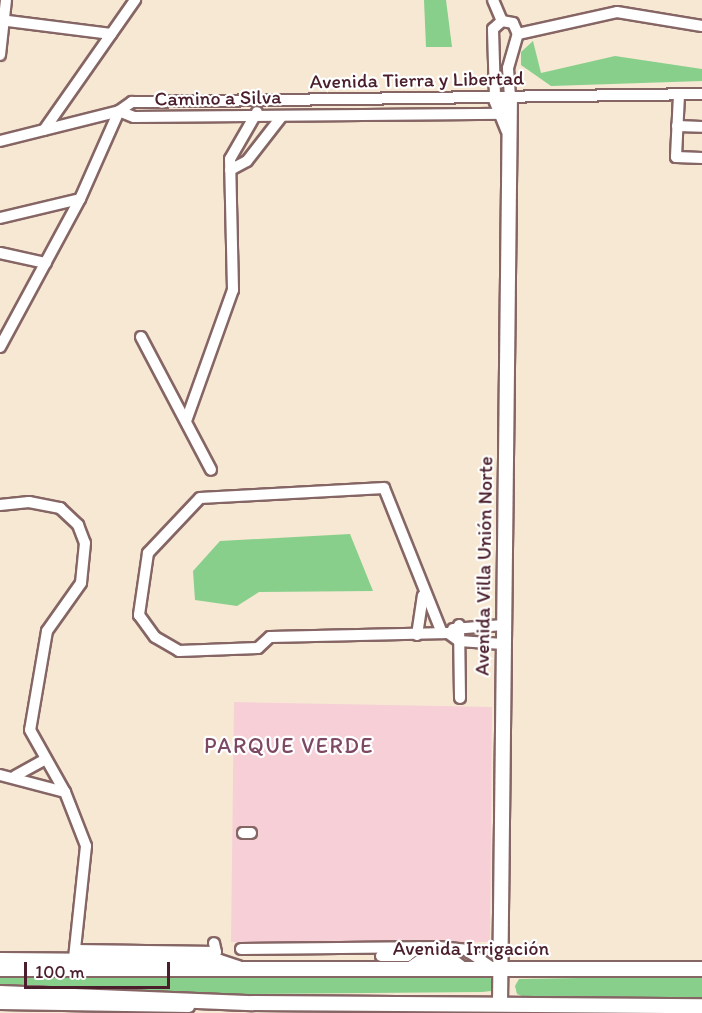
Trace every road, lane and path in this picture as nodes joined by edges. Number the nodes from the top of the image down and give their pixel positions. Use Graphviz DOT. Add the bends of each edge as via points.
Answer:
graph roads {
  1 [pos="6,0"];
  2 [pos="135,0"];
  3 [pos="493,0"];
  4 [pos="1,21"];
  5 [pos="502,21"];
  6 [pos="702,26"];
  7 [pos="111,34"];
  8 [pos="518,34"];
  9 [pos="495,41"];
  10 [pos="512,45"];
  11 [pos="0,55"];
  12 [pos="702,94"];
  13 [pos="679,95"];
  14 [pos="495,97"];
  15 [pos="510,97"];
  16 [pos="392,98"];
  17 [pos="308,99"];
  18 [pos="256,100"];
  19 [pos="119,111"];
  20 [pos="392,114"];
  21 [pos="506,114"];
  22 [pos="309,115"];
  23 [pos="258,116"];
  24 [pos="282,116"];
  25 [pos="677,126"];
  26 [pos="702,127"];
  27 [pos="44,130"];
  28 [pos="0,141"];
  29 [pos="702,158"];
  30 [pos="230,170"];
  31 [pos="80,199"];
  32 [pos="0,218"];
  33 [pos="0,253"];
  34 [pos="46,263"];
  35 [pos="4,331"];
  36 [pos="141,337"];
  37 [pos="0,347"];
  38 [pos="186,421"];
  39 [pos="211,471"];
  40 [pos="0,506"];
  41 [pos="423,594"];
  42 [pos="459,625"];
  43 [pos="503,625"];
  44 [pos="445,633"];
  45 [pos="417,635"];
  46 [pos="459,641"];
  47 [pos="503,644"];
  48 [pos="460,698"];
  49 [pos="46,759"];
  50 [pos="0,775"];
  51 [pos="15,776"];
  52 [pos="65,792"];
  53 [pos="214,943"];
  54 [pos="247,948"];
  55 [pos="75,954"];
  56 [pos="0,958"];
  57 [pos="239,966"];
  58 [pos="497,968"];
  59 [pos="0,969"];
  60 [pos="702,969"];
  61 [pos="0,993"];
  62 [pos="254,1003"];
  63 [pos="0,1004"];
  64 [pos="702,1006"];
  65 [pos="500,1009"];
  66 [pos="183,1010"];
  1 -- 4 [label="street"];
  2 -- 7 [label="street"];
  3 -- 5 [label="street"];
  4 -- 7 [label="street"];
  4 -- 11 [label="street"];
  5 -- 8 [label="street" via="513,23"];
  5 -- 9 [label="street" via="493,29"];
  6 -- 8 [label="street" via="616,12"];
  7 -- 27 [label="street"];
  8 -- 10 [label="street"];
  9 -- 10 [label="street"];
  9 -- 14 [label="street"];
  10 -- 15 [label="street"];
  12 -- 13 [label="street, Avenida Tierra y Libertad"];
  13 -- 15 [label="street, Avenida Tierra y Libertad"];
  13 -- 25 [label="street"];
  14 -- 15 [label="street, Avenida Tierra y Libertad"];
  14 -- 16 [label="street, Avenida Tierra y Libertad"];
  14 -- 21 [label="main road"];
  15 -- 21 [label="main road, Avenida Villa Unión Norte"];
  16 -- 17 [label="street, Avenida Tierra y Libertad"];
  16 -- 20 [label="street"];
  17 -- 18 [label="street, Avenida Tierra y Libertad"];
  17 -- 22 [label="street"];
  18 -- 19 [label="street, Avenida Tierra y Libertad" via="132,102"];
  18 -- 23 [label="street"];
  19 -- 23 [label="street, Camino a Silva" via="134,117"];
  19 -- 27 [label="street"];
  19 -- 31 [label="street"];
  20 -- 21 [label="street, Camino a Silva"];
  20 -- 22 [label="street, Camino a Silva"];
  21 -- 43 [label="main road, Avenida Villa Unión Norte"];
  22 -- 24 [label="street, Camino a Silva"];
  23 -- 24 [label="street, Camino a Silva"];
  23 -- 30 [label="street" via="230,159"];
  24 -- 30 [label="street" via="247,161"];
  25 -- 26 [label="street"];
  25 -- 29 [label="street" via="676,157"];
  27 -- 28 [label="street"];
  30 -- 38 [label="street" via="233,290"];
  31 -- 32 [label="street"];
  31 -- 34 [label="street"];
  33 -- 34 [label="street"];
  34 -- 35 [label="street"];
  35 -- 37 [label="street"];
  36 -- 38 [label="street"];
  38 -- 39 [label="street"];
  40 -- 49 [label="street" via="29,502 60,508 78,525 85,543 81,583 47,631 30,730"];
  41 -- 44 [label="street"];
  41 -- 45 [label="street"];
  41 -- 45 [label="street" via="384,488 200,498 148,553 139,615 155,637 179,651 258,648 270,637"];
  42 -- 43 [label="street"];
  42 -- 44 [label="street"];
  42 -- 46 [label="street"];
  43 -- 47 [label="main road, Avenida Villa Unión Norte"];
  44 -- 45 [label="street"];
  44 -- 46 [label="street"];
  46 -- 47 [label="street"];
  46 -- 48 [label="street"];
  47 -- 58 [label="main road, Avenida Villa Unión Norte"];
  49 -- 51 [label="street"];
  49 -- 52 [label="street"];
  50 -- 51 [label="street"];
  51 -- 52 [label="street"];
  52 -- 55 [label="street" via="86,846"];
  53 -- 55 [label="street" via="216,952"];
  54 -- 58 [label="street" via="466,950"];
  55 -- 56 [label="street, Avenida Irrigación"];
  55 -- 57 [label="street, Avenida Irrigación" via="220,960"];
  57 -- 58 [label="main road, Avenida Irrigación"];
  57 -- 59 [label="main road, Avenida Irrigación" via="216,972"];
  58 -- 60 [label="main road, Avenida Irrigación"];
  58 -- 65 [label="main road, Avenida Villa Unión Norte"];
  61 -- 62 [label="main road"];
  62 -- 65 [label="main road"];
  62 -- 66 [label="street"];
  63 -- 66 [label="street"];
  64 -- 65 [label="main road"];
}
